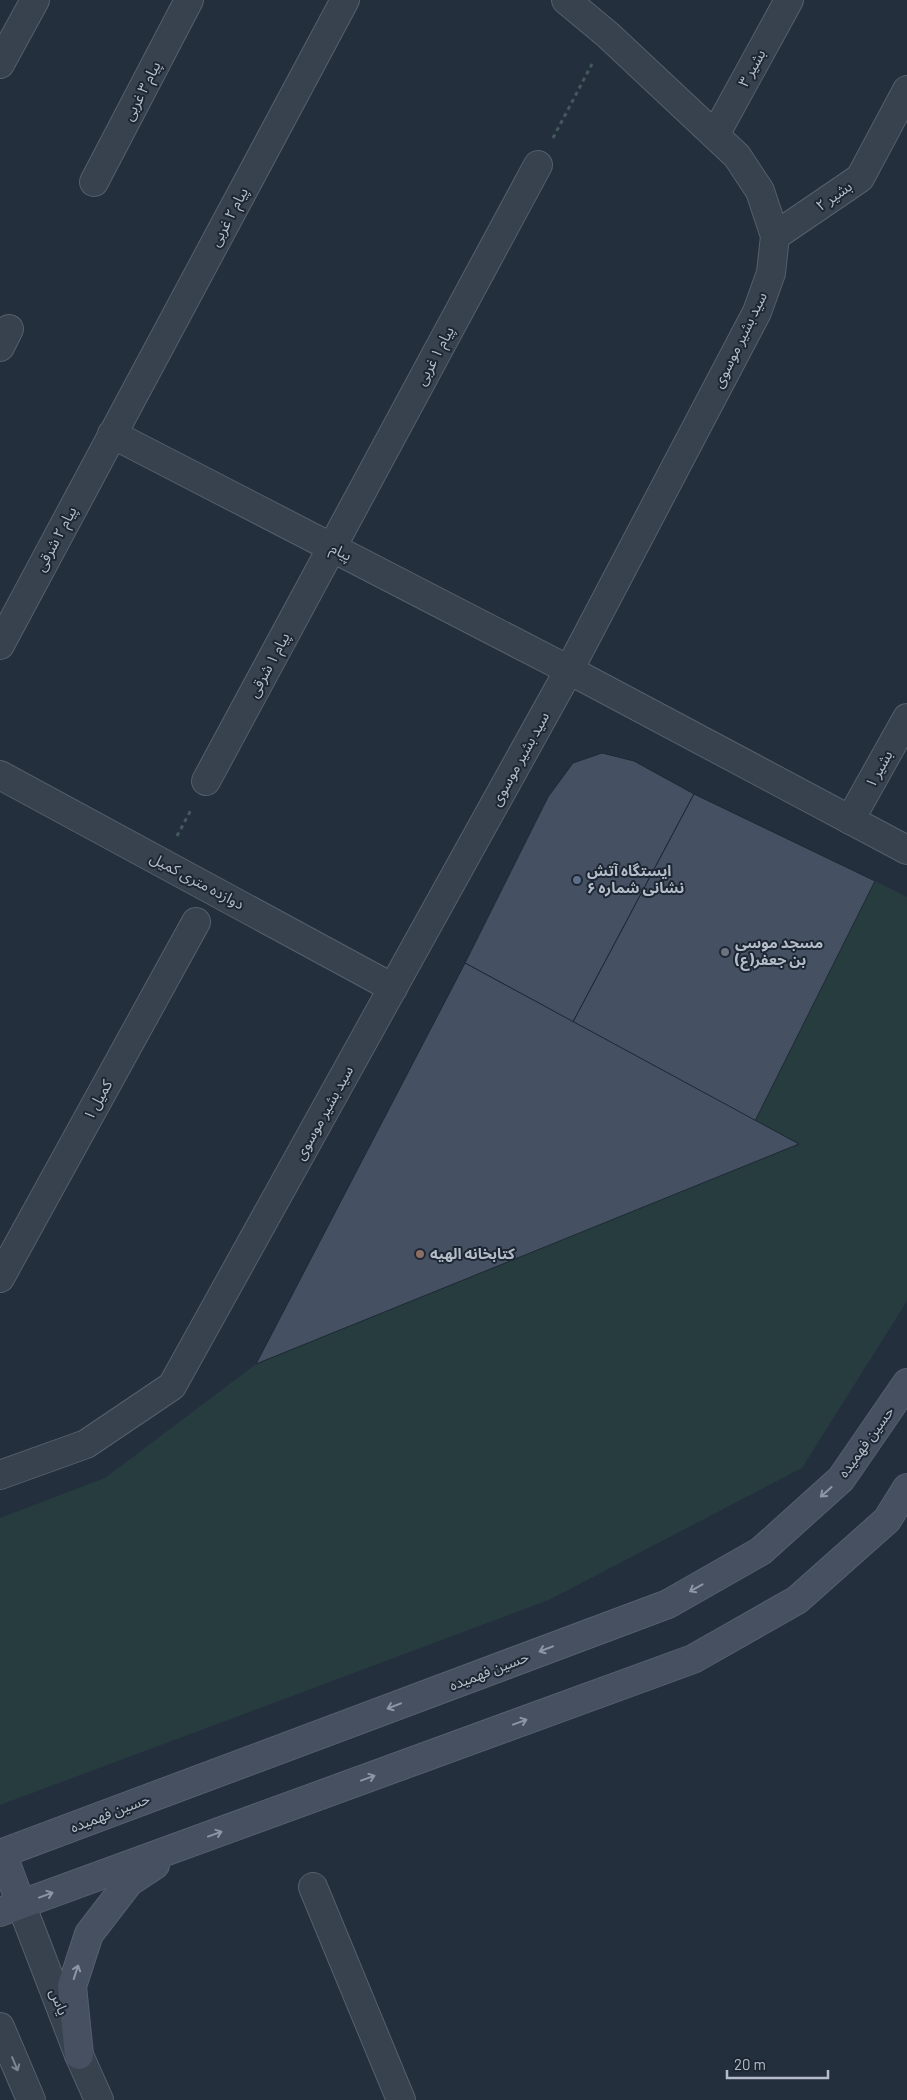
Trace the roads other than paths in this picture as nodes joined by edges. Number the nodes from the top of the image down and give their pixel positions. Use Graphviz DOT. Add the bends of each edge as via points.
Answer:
graph roads {
  1 [pos="35,0"];
  2 [pos="189,0"];
  3 [pos="345,0"];
  4 [pos="566,0"];
  5 [pos="789,0"];
  6 [pos="0,64"];
  7 [pos="907,90"];
  8 [pos="715,135"];
  9 [pos="538,165"];
  10 [pos="94,182"];
  11 [pos="775,236"];
  12 [pos="112,434"];
  13 [pos="332,548"];
  14 [pos="0,644"];
  15 [pos="569,670"];
  16 [pos="907,718"];
  17 [pos="0,775"];
  18 [pos="206,782"];
  19 [pos="850,820"];
  20 [pos="907,850"];
  21 [pos="196,922"];
  22 [pos="393,988"];
  23 [pos="0,1278"];
  24 [pos="907,1383"];
  25 [pos="0,1475"];
  26 [pos="907,1488"];
  27 [pos="182,1846"];
  28 [pos="1,1853"];
  29 [pos="313,1887"];
  30 [pos="10,1908"];
  31 [pos="0,2027"];
  32 [pos="79,2055"];
  33 [pos="31,2100"];
  34 [pos="99,2100"];
  35 [pos="401,2100"];
  1 -- 6 [label="street"];
  2 -- 10 [label="street, پیام ۳ غربی"];
  3 -- 12 [label="street, پیام ۲ غربی"];
  4 -- 8 [label="street, سید بشیر موسوی"];
  5 -- 8 [label="street, بشیر ۳"];
  7 -- 11 [label="street, بشیر ۲" via="860,178"];
  8 -- 11 [label="street, سید بشیر موسوی" via="737,156 760,191"];
  9 -- 13 [label="street, پیام ۱ غربی"];
  11 -- 15 [label="street, سید بشیر موسوی" via="771,273 757,312"];
  12 -- 13 [label="street, پیام"];
  12 -- 14 [label="street, پیام ۲ شرقی"];
  13 -- 15 [label="street, پیام"];
  13 -- 18 [label="street, پیام ۱ شرقی"];
  15 -- 19 [label="street"];
  15 -- 22 [label="street, سید بشیر موسوی"];
  16 -- 19 [label="street, بشیر ۱"];
  17 -- 22 [label="street, دوازده متری کمیل"];
  19 -- 20 [label="street"];
  21 -- 23 [label="street, کمیل ۱"];
  22 -- 25 [label="street, سید بشیر موسوی" via="172,1386 86,1444"];
  24 -- 28 [label="main road, حسین فهمیده, one-way" via="841,1479 761,1551 668,1604"];
  27 -- 26 [label="main road, one-way" via="693,1659 797,1600 886,1520"];
  30 -- 27 [label="main road, one-way"];
  32 -- 27 [label="main road, one-way" via="72,1986 89,1934 129,1882"];
  28 -- 30 [label="main road"];
  29 -- 35 [label="street"];
  30 -- 32 [label="street, یاس"];
  31 -- 33 [label="street, one-way"];
  32 -- 34 [label="street, یاس"];
}
